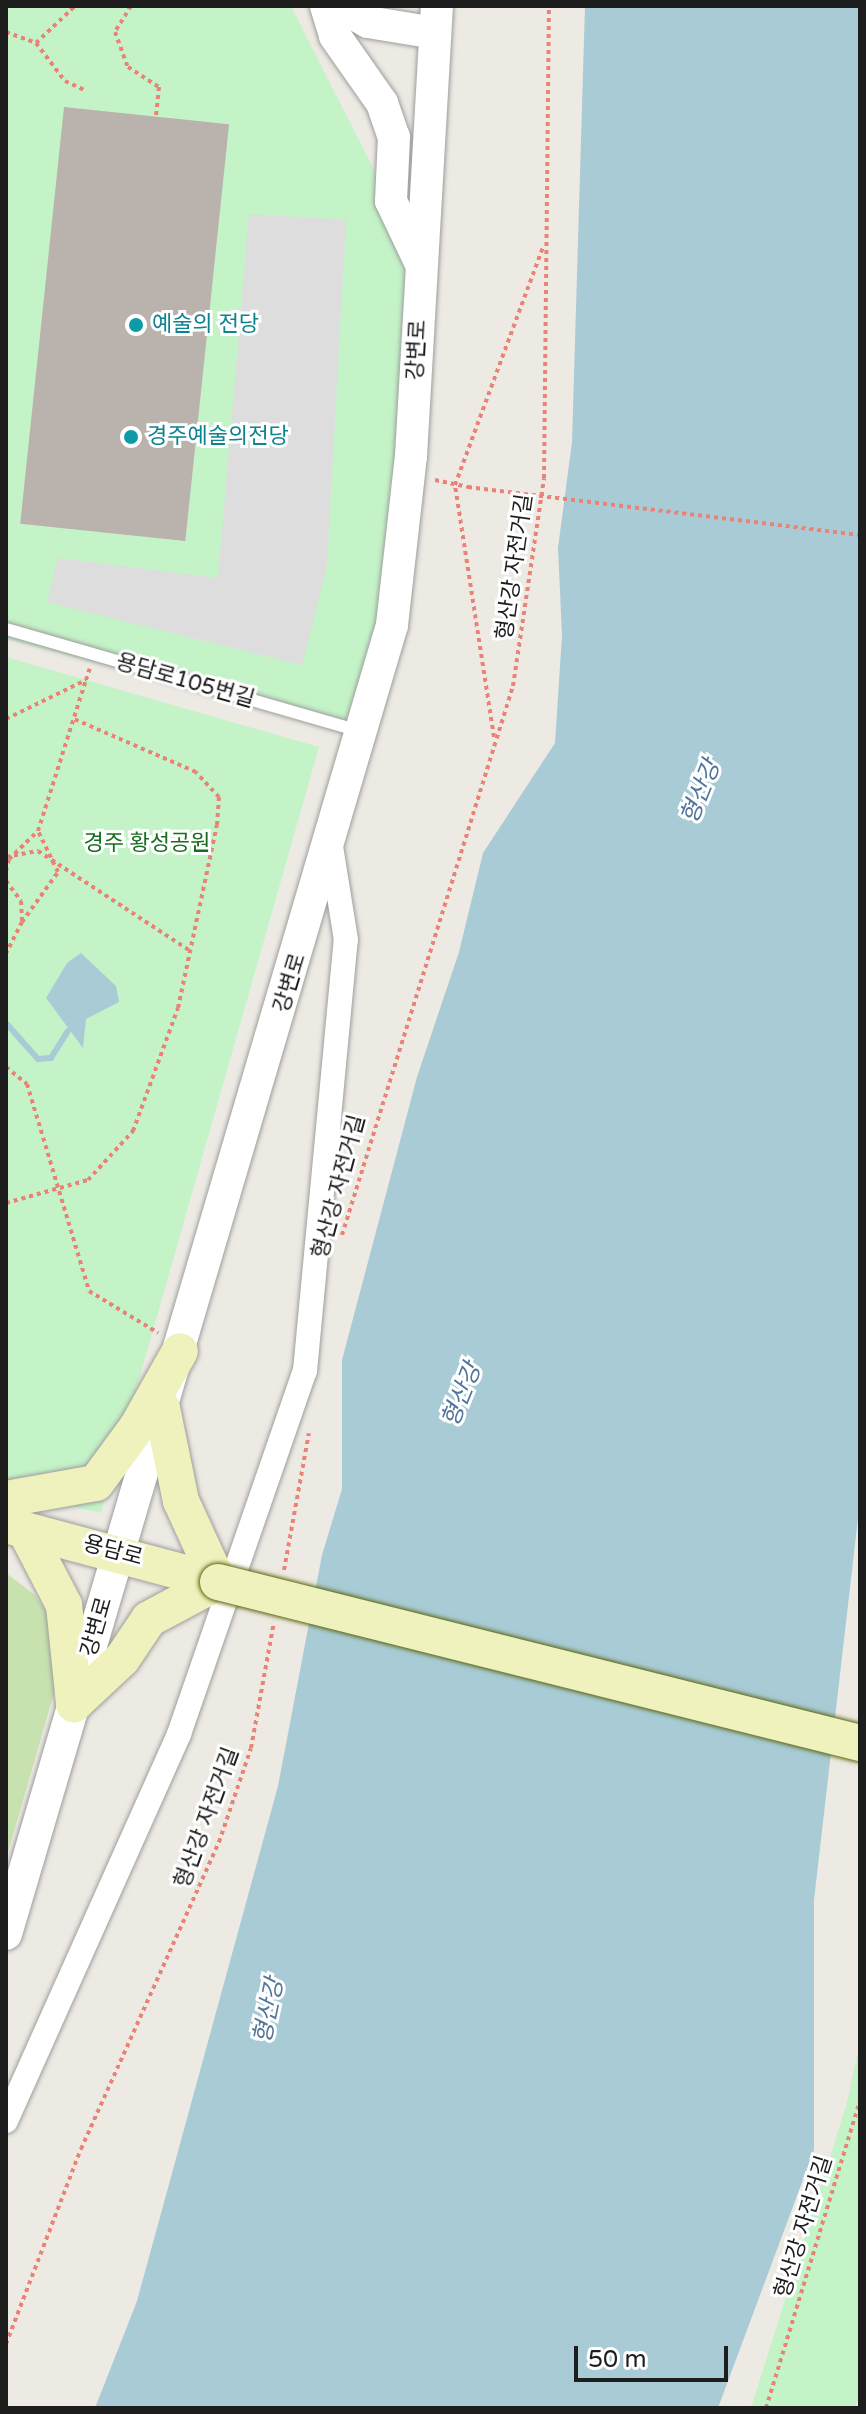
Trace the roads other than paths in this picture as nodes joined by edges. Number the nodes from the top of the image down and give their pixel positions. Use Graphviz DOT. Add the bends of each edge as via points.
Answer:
graph roads {
  1 [pos="326,6"];
  2 [pos="340,6"];
  3 [pos="436,19"];
  4 [pos="422,265"];
  5 [pos="6,629"];
  6 [pos="363,732"];
  7 [pos="331,846"];
  8 [pos="181,1346"];
  9 [pos="162,1408"];
  10 [pos="6,1499"];
  11 [pos="16,1527"];
  12 [pos="119,1551"];
  13 [pos="218,1582"];
  14 [pos="74,1704"];
  15 [pos="860,1743"];
  16 [pos="6,1934"];
  17 [pos="6,2121"];
  1 -- 4 [label="street" via="335,36 382,103 394,137 391,201"];
  2 -- 3 [label="street" via="368,22"];
  3 -- 4 [label="street, 강변로"];
  4 -- 6 [label="street, 강변로" via="409,475 392,625"];
  5 -- 6 [label="lane, 용담로105번길"];
  6 -- 7 [label="street, 강변로"];
  7 -- 8 [label="street, 강변로"];
  7 -- 17 [label="street" via="346,940 305,1371 179,1734"];
  8 -- 9 [label="street, 강변로"];
  8 -- 10 [label="main road" via="137,1427 96,1483"];
  9 -- 12 [label="street, 강변로"];
  9 -- 13 [label="main road" via="181,1501"];
  11 -- 12 [label="main road, 용담로"];
  11 -- 14 [label="main road" via="64,1605"];
  12 -- 13 [label="main road, 용담로"];
  12 -- 14 [label="street, 강변로"];
  13 -- 14 [label="main road" via="149,1619 122,1659"];
  13 -- 15 [label="main road, 용담로, bridge"];
  14 -- 16 [label="street, 강변로"];
}
